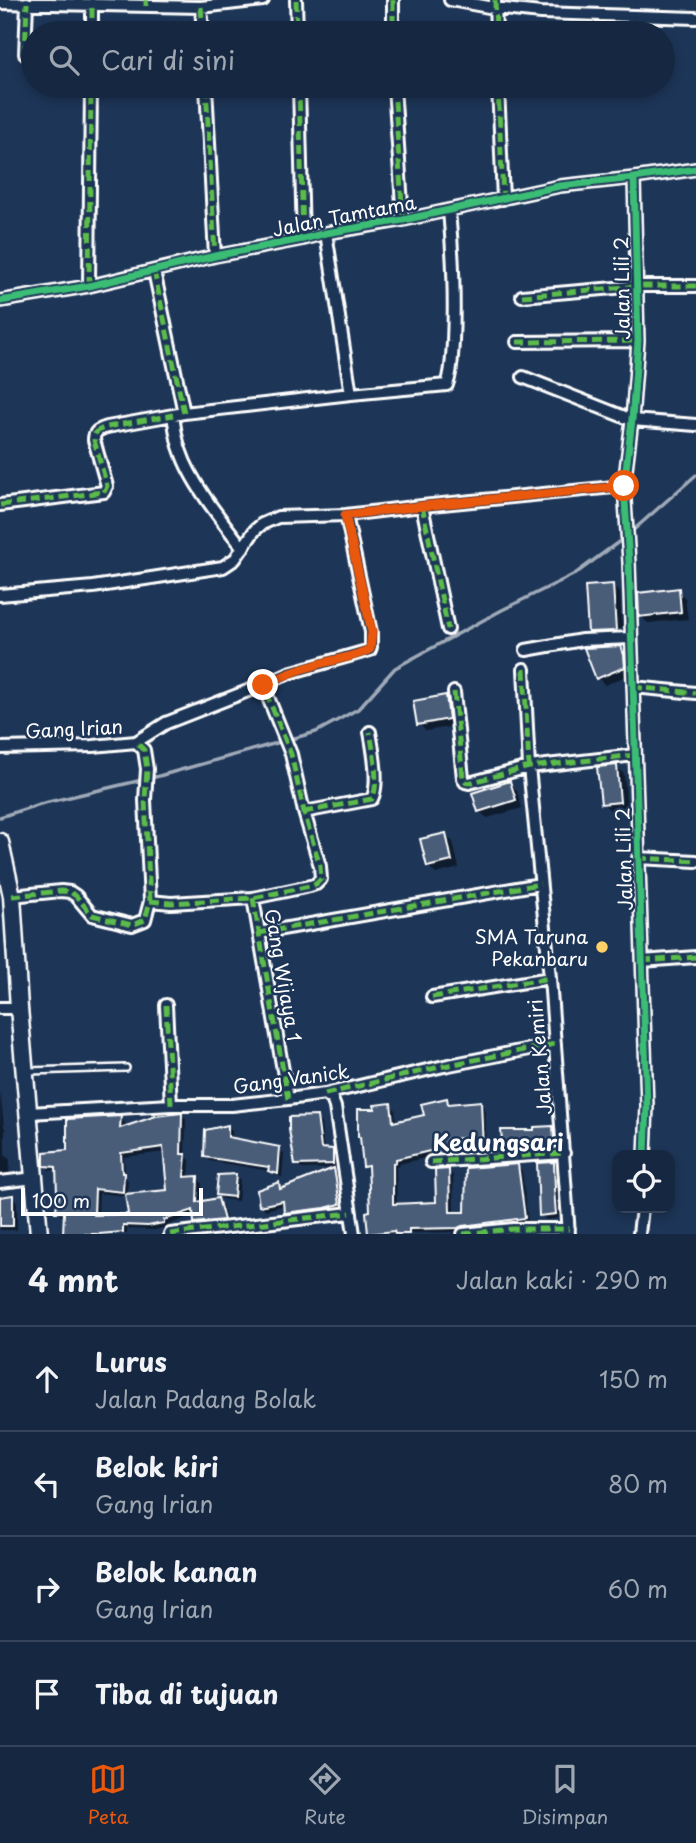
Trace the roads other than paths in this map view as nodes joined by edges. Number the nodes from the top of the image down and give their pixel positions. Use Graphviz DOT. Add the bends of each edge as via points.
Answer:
graph roads {
  1 [pos="263,0"];
  2 [pos="296,0"];
  3 [pos="393,0"];
  4 [pos="450,0"];
  5 [pos="248,1"];
  6 [pos="55,2"];
  7 [pos="0,3"];
  8 [pos="27,3"];
  9 [pos="146,3"];
  10 [pos="92,4"];
  11 [pos="495,4"];
  12 [pos="201,7"];
  13 [pos="696,18"];
  14 [pos="26,21"];
  15 [pos="92,21"];
  16 [pos="202,21"];
  17 [pos="297,21"];
  18 [pos="393,21"];
  19 [pos="91,98"];
  20 [pos="207,98"];
  21 [pos="299,98"];
  22 [pos="395,98"];
  23 [pos="499,98"];
  24 [pos="696,169"];
  25 [pos="634,178"];
  26 [pos="503,199"];
  27 [pos="449,210"];
  28 [pos="403,220"];
  29 [pos="327,233"];
  30 [pos="303,239"];
  31 [pos="215,256"];
  32 [pos="154,271"];
  33 [pos="89,286"];
  34 [pos="638,286"];
  35 [pos="696,286"];
  36 [pos="522,296"];
  37 [pos="0,301"];
  38 [pos="638,341"];
  39 [pos="517,342"];
  40 [pos="523,377"];
  41 [pos="351,394"];
  42 [pos="179,414"];
  43 [pos="632,420"];
  44 [pos="696,425"];
  45 [pos="624,486"];
  46 [pos="0,505"];
  47 [pos="422,506"];
  48 [pos="345,515"];
  49 [pos="243,548"];
  50 [pos="0,594"];
  51 [pos="448,629"];
  52 [pos="631,638"];
  53 [pos="526,650"];
  54 [pos="524,669"];
  55 [pos="263,685"];
  56 [pos="633,687"];
  57 [pos="454,692"];
  58 [pos="696,693"];
  59 [pos="370,732"];
  60 [pos="136,742"];
  61 [pos="0,748"];
  62 [pos="635,755"];
  63 [pos="529,767"];
  64 [pos="304,811"];
  65 [pos="0,842"];
  66 [pos="638,859"];
  67 [pos="696,861"];
  68 [pos="540,884"];
  69 [pos="12,896"];
  70 [pos="253,898"];
  71 [pos="150,901"];
  72 [pos="258,933"];
  73 [pos="696,957"];
  74 [pos="642,961"];
  75 [pos="550,978"];
  76 [pos="432,996"];
  77 [pos="166,1005"];
  78 [pos="19,1007"];
  79 [pos="0,1008"];
  80 [pos="555,1044"];
  81 [pos="126,1068"];
  82 [pos="25,1071"];
  83 [pos="325,1094"];
  84 [pos="288,1099"];
  85 [pos="171,1105"];
  86 [pos="29,1113"];
  87 [pos="645,1150"];
  88 [pos="564,1153"];
  89 [pos="431,1162"];
  90 [pos="35,1178"];
  91 [pos="0,1182"];
  92 [pos="350,1213"];
  93 [pos="641,1213"];
  94 [pos="569,1231"];
  95 [pos="39,1234"];
  96 [pos="170,1234"];
  97 [pos="354,1234"];
  98 [pos="463,1234"];
  99 [pos="639,1234"];
  1 -- 5 [label="street"];
  2 -- 17 [label="street"];
  3 -- 18 [label="street"];
  4 -- 11 [label="street"];
  5 -- 12 [label="street"];
  6 -- 8 [label="street"];
  6 -- 10 [label="street"];
  7 -- 8 [label="street"];
  8 -- 14 [label="street"];
  9 -- 10 [label="street"];
  9 -- 12 [label="street"];
  10 -- 15 [label="street"];
  11 -- 13 [label="street" via="541,13"];
  12 -- 16 [label="street"];
  19 -- 33 [label="street"];
  20 -- 31 [label="street"];
  21 -- 30 [label="street"];
  22 -- 28 [label="street, Jalan Tamtama"];
  23 -- 26 [label="street"];
  24 -- 25 [label="street, Jalan Tamtama"];
  25 -- 26 [label="street, Jalan Tamtama" via="560,186"];
  25 -- 34 [label="street, Jalan Lili 2"];
  26 -- 27 [label="street, Jalan Tamtama"];
  27 -- 28 [label="street, Jalan Tamtama"];
  27 -- 41 [label="street" via="454,321 448,383"];
  28 -- 29 [label="street, Jalan Tamtama"];
  29 -- 30 [label="street, Jalan Tamtama"];
  29 -- 41 [label="street"];
  30 -- 31 [label="street, Jalan Tamtama"];
  31 -- 32 [label="street, Jalan Tamtama"];
  32 -- 33 [label="street, Jalan Tamtama"];
  32 -- 42 [label="street"];
  33 -- 37 [label="street, Jalan Tamtama"];
  34 -- 35 [label="street"];
  34 -- 36 [label="street"];
  34 -- 38 [label="street, Jalan Lili 2"];
  38 -- 39 [label="street"];
  38 -- 43 [label="street, Jalan Lili 2"];
  40 -- 43 [label="street"];
  41 -- 42 [label="street"];
  42 -- 46 [label="street" via="97,430 94,440 107,486 104,492"];
  42 -- 49 [label="street" via="176,438 188,471"];
  43 -- 44 [label="street"];
  43 -- 45 [label="street, Jalan Lili 2"];
  45 -- 47 [label="street"];
  45 -- 52 [label="street, Jalan Lili 2"];
  47 -- 48 [label="street"];
  47 -- 51 [label="street"];
  48 -- 49 [label="street" via="278,517 255,530"];
  48 -- 55 [label="street, Gang Irian" via="372,632 370,649"];
  49 -- 50 [label="street" via="223,567 93,587"];
  52 -- 53 [label="street" via="582,640"];
  52 -- 56 [label="street, Jalan Lili 2"];
  54 -- 63 [label="street, Jalan Kemiri"];
  55 -- 60 [label="street, Gang Irian" via="166,723"];
  55 -- 64 [label="street" via="291,754"];
  56 -- 58 [label="street"];
  56 -- 62 [label="street, Jalan Lili 2"];
  57 -- 63 [label="street" via="466,782"];
  59 -- 64 [label="street" via="375,778 372,799"];
  60 -- 61 [label="street, Gang Irian"];
  60 -- 71 [label="street" via="144,750 147,769"];
  62 -- 63 [label="street"];
  62 -- 66 [label="street, Jalan Lili 2"];
  63 -- 68 [label="street, Jalan Kemiri"];
  64 -- 70 [label="street" via="321,874 319,883"];
  65 -- 69 [label="main road"];
  66 -- 67 [label="street"];
  66 -- 74 [label="street, Jalan Lili 2"];
  68 -- 72 [label="street"];
  68 -- 75 [label="street, Jalan Kemiri"];
  69 -- 71 [label="street" via="70,892 92,915 132,925 145,920"];
  69 -- 78 [label="main road"];
  70 -- 71 [label="street"];
  70 -- 72 [label="street, Gang Wijaya 1"];
  72 -- 84 [label="street, Gang Wijaya 1"];
  73 -- 74 [label="street"];
  74 -- 87 [label="street, Jalan Lili 2"];
  75 -- 76 [label="street"];
  75 -- 80 [label="street, Jalan Kemiri"];
  77 -- 85 [label="street"];
  78 -- 79 [label="street"];
  78 -- 82 [label="main road"];
  80 -- 83 [label="street, Gang Vanick"];
  80 -- 88 [label="street, Jalan Kemiri"];
  81 -- 82 [label="lane"];
  82 -- 86 [label="main road"];
  83 -- 84 [label="street, Gang Vanick"];
  83 -- 92 [label="street" via="335,1107"];
  84 -- 85 [label="street, Gang Vanick"];
  85 -- 86 [label="street, Gang Vanick"];
  86 -- 90 [label="main road"];
  88 -- 89 [label="street"];
  88 -- 94 [label="street, Jalan Kemiri"];
  90 -- 91 [label="street"];
  90 -- 95 [label="main road"];
  92 -- 96 [label="street"];
  92 -- 97 [label="street"];
  93 -- 99 [label="street"];
  94 -- 98 [label="street" via="513,1229"];
}
